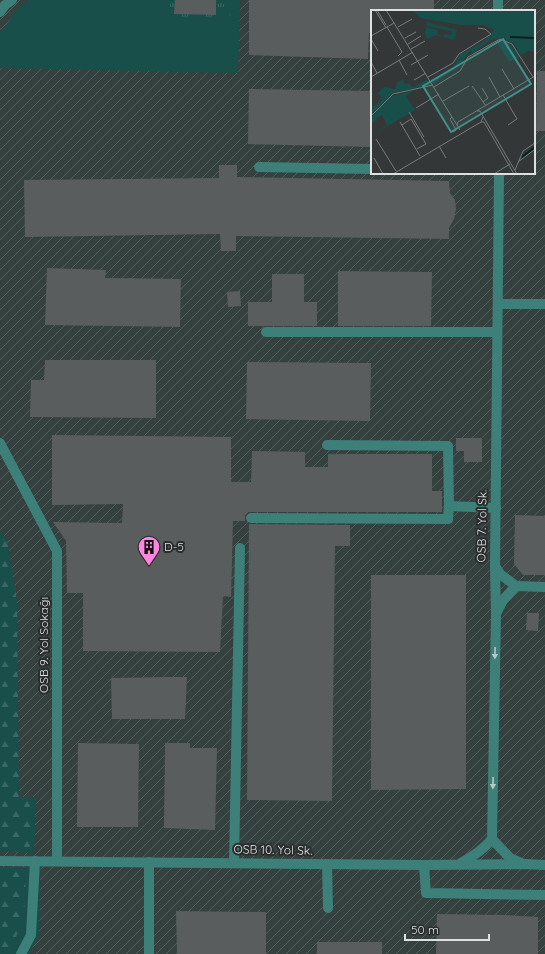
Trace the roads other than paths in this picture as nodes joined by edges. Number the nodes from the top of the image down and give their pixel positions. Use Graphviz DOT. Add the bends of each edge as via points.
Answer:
graph roads {
  1 [pos="12,0"];
  2 [pos="0,12"];
  3 [pos="258,167"];
  4 [pos="371,169"];
  5 [pos="499,174"];
  6 [pos="498,304"];
  7 [pos="545,304"];
  8 [pos="266,332"];
  9 [pos="498,332"];
  10 [pos="0,443"];
  11 [pos="327,445"];
  12 [pos="449,506"];
  13 [pos="496,508"];
  14 [pos="251,518"];
  15 [pos="240,548"];
  16 [pos="495,566"];
  17 [pos="516,586"];
  18 [pos="545,586"];
  19 [pos="496,614"];
  20 [pos="492,839"];
  21 [pos="0,860"];
  22 [pos="35,861"];
  23 [pos="56,861"];
  24 [pos="149,862"];
  25 [pos="234,863"];
  26 [pos="327,864"];
  27 [pos="458,864"];
  28 [pos="524,864"];
  29 [pos="424,865"];
  30 [pos="545,865"];
  31 [pos="545,895"];
  32 [pos="328,908"];
  33 [pos="21,954"];
  34 [pos="149,954"];
  1 -- 2 [label="street" via="5,4"];
  3 -- 4 [label="street"];
  5 -- 6 [label="street, OSB 7. Yol Sk."];
  6 -- 7 [label="street"];
  6 -- 9 [label="street, OSB 7. Yol Sk."];
  8 -- 9 [label="street"];
  9 -- 13 [label="street, OSB 7. Yol Sk."];
  10 -- 23 [label="street, OSB 9. Yol Sokağı" via="57,551"];
  11 -- 12 [label="street" via="448,446"];
  12 -- 13 [label="street"];
  12 -- 14 [label="street" via="448,518"];
  13 -- 16 [label="street, OSB 7. Yol Sk."];
  15 -- 25 [label="street"];
  16 -- 17 [label="street" via="500,574"];
  16 -- 19 [label="street, OSB 7. Yol Sk."];
  17 -- 18 [label="street"];
  17 -- 19 [label="street" via="503,600"];
  19 -- 20 [label="street, OSB 7. Yol Sk., one-way"];
  20 -- 27 [label="street" via="480,852"];
  20 -- 28 [label="street" via="510,858"];
  21 -- 22 [label="street, OSB 10. Yol Sk."];
  22 -- 23 [label="street, OSB 10. Yol Sk."];
  22 -- 33 [label="street" via="31,935"];
  23 -- 24 [label="street, OSB 10. Yol Sk."];
  24 -- 25 [label="street, OSB 10. Yol Sk."];
  24 -- 34 [label="street"];
  25 -- 26 [label="street, OSB 10. Yol Sk."];
  26 -- 29 [label="street, OSB 10. Yol Sk."];
  26 -- 32 [label="street"];
  27 -- 28 [label="street, OSB 10. Yol Sk."];
  27 -- 29 [label="street, OSB 10. Yol Sk."];
  28 -- 30 [label="street, OSB 10. Yol Sk."];
  29 -- 31 [label="street" via="426,893"];
}
